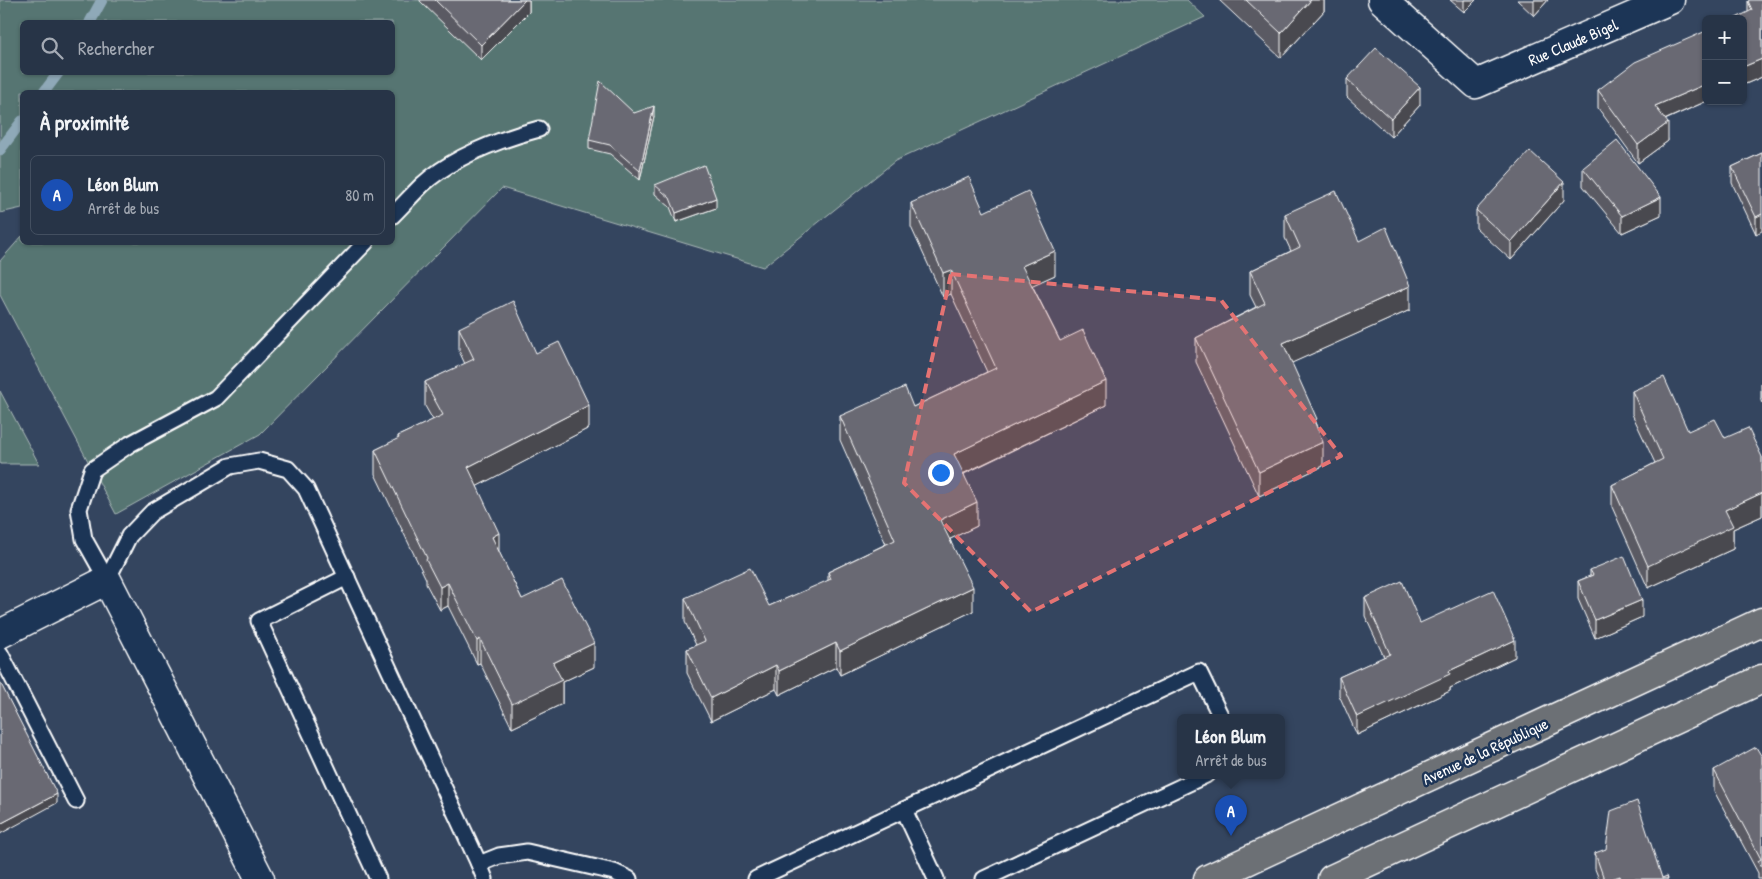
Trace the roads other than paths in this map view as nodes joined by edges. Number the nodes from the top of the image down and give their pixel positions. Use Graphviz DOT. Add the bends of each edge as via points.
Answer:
graph roads {
  1 [pos="1382,0"];
  2 [pos="1670,0"];
  3 [pos="539,128"];
  4 [pos="395,213"];
  5 [pos="363,245"];
  6 [pos="347,577"];
  7 [pos="107,580"];
  8 [pos="1762,622"];
  9 [pos="0,634"];
  10 [pos="0,653"];
  11 [pos="1762,679"];
  12 [pos="1220,714"];
  13 [pos="1197,779"];
  14 [pos="76,801"];
  15 [pos="904,810"];
  16 [pos="479,864"];
  17 [pos="935,876"];
  18 [pos="260,879"];
  19 [pos="378,879"];
  20 [pos="485,879"];
  21 [pos="629,879"];
  22 [pos="756,879"];
  23 [pos="919,879"];
  24 [pos="984,879"];
  25 [pos="1208,879"];
  26 [pos="1332,879"];
  1 -- 2 [label="street, Rue Claude Bigel" via="1476,84"];
  3 -- 4 [label="lane" via="464,156 423,184"];
  5 -- 7 [label="lane" via="216,398 130,444 92,470 79,508 84,539"];
  6 -- 7 [label="lane" via="306,489 288,469 259,461 230,466 152,512 129,536"];
  6 -- 16 [label="lane"];
  6 -- 19 [label="lane" via="259,621"];
  7 -- 9 [label="street"];
  7 -- 18 [label="street"];
  8 -- 25 [label="main road, Avenue de la République"];
  10 -- 14 [label="lane"];
  11 -- 26 [label="main road"];
  12 -- 15 [label="lane" via="1199,672"];
  13 -- 24 [label="lane"];
  15 -- 17 [label="lane"];
  15 -- 22 [label="lane"];
  16 -- 20 [label="lane"];
  16 -- 21 [label="lane" via="499,856 526,852 614,872"];
  17 -- 23 [label="lane"];
}
